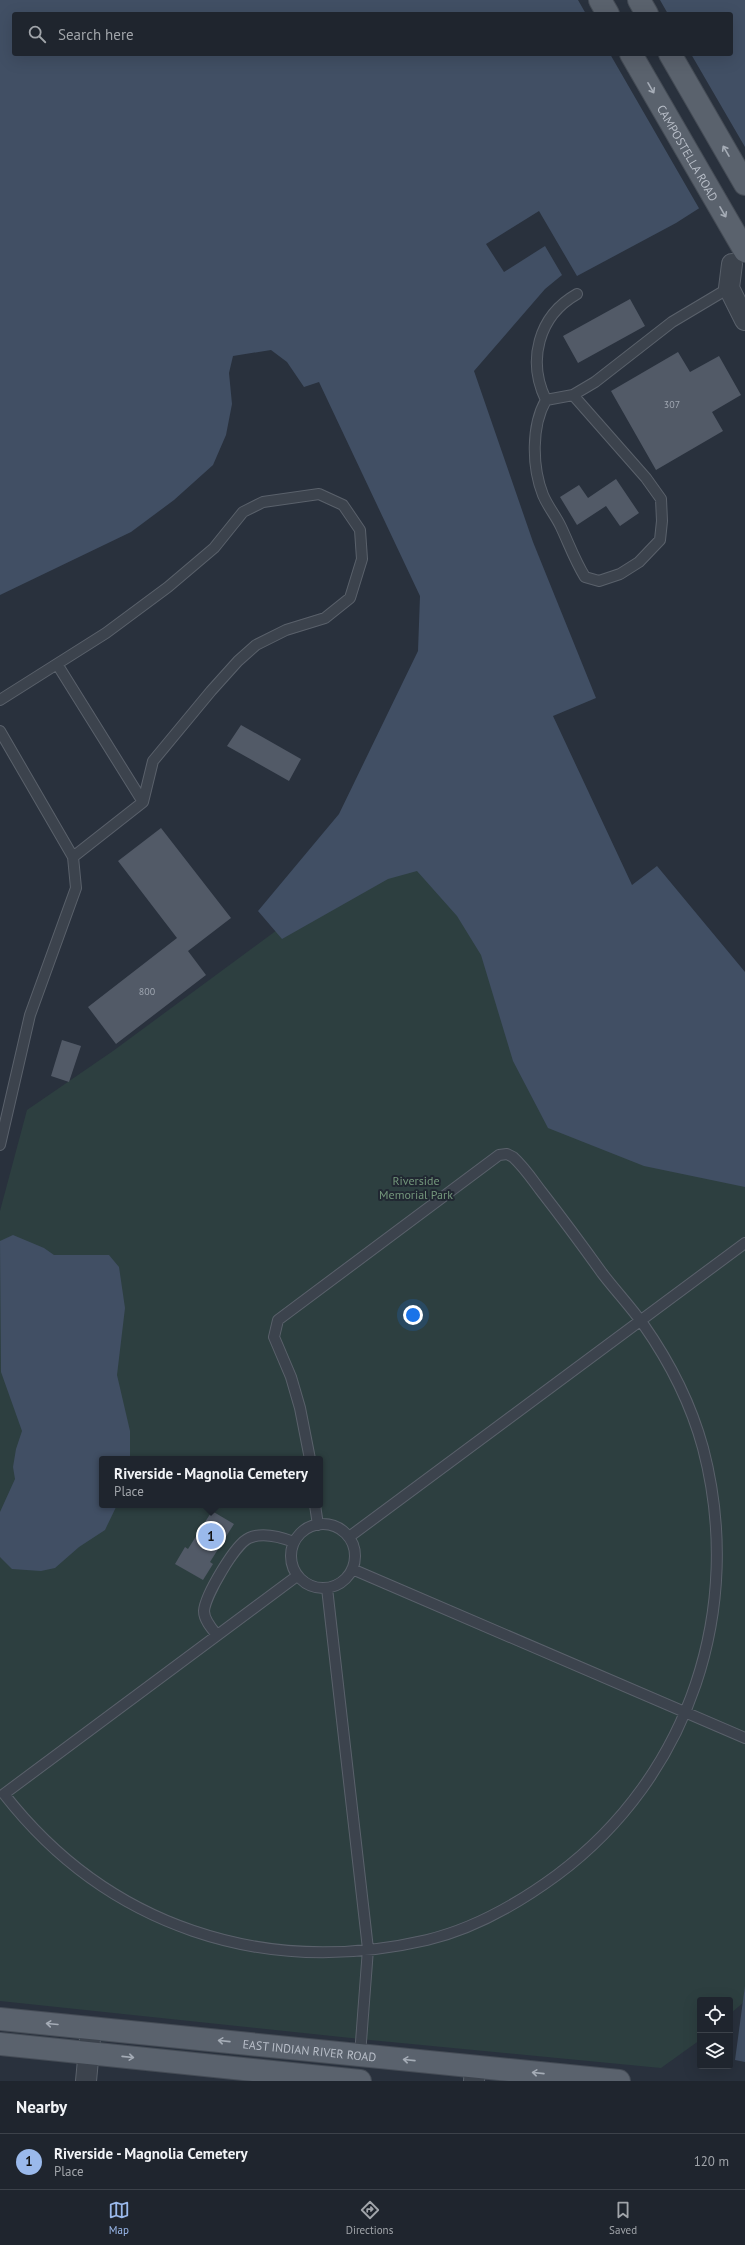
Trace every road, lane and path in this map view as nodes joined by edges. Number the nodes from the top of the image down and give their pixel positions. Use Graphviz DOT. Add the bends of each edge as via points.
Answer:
graph roads {
  1 [pos="600,0"];
  2 [pos="639,0"];
  3 [pos="607,12"];
  4 [pos="646,12"];
  5 [pos="632,56"];
  6 [pos="671,56"];
  7 [pos="745,184"];
  8 [pos="741,256"];
  9 [pos="729,288"];
  10 [pos="577,294"];
  11 [pos="745,320"];
  12 [pos="574,395"];
  13 [pos="546,400"];
  14 [pos="56,664"];
  15 [pos="0,700"];
  16 [pos="0,731"];
  17 [pos="144,802"];
  18 [pos="73,856"];
  19 [pos="0,1145"];
  20 [pos="745,1243"];
  21 [pos="640,1320"];
  22 [pos="309,1456"];
  23 [pos="315,1508"];
  24 [pos="318,1524"];
  25 [pos="349,1537"];
  26 [pos="294,1542"];
  27 [pos="352,1569"];
  28 [pos="297,1576"];
  29 [pos="327,1588"];
  30 [pos="217,1635"];
  31 [pos="687,1713"];
  32 [pos="745,1738"];
  33 [pos="1,1793"];
  34 [pos="368,1949"];
  35 [pos="0,2019"];
  36 [pos="91,2028"];
  37 [pos="0,2044"];
  38 [pos="282,2047"];
  39 [pos="89,2053"];
  40 [pos="360,2055"];
  41 [pos="475,2074"];
  42 [pos="279,2077"];
  43 [pos="86,2081"];
  44 [pos="360,2081"];
  45 [pos="619,2081"];
  1 -- 3 [label="main road"];
  2 -- 4 [label="main road"];
  5 -- 8 [label="main road, CAMPOSTELLA ROAD, one-way"];
  7 -- 6 [label="main road, one-way"];
  8 -- 9 [label="street"];
  9 -- 11 [label="street"];
  9 -- 12 [label="lane" via="672,322 595,382"];
  10 -- 13 [label="lane" via="567,300 553,316 538,346 536,367 539,385"];
  12 -- 13 [label="lane"];
  12 -- 13 [label="lane" via="661,499 660,540 639,562 620,574 599,581 585,577 543,494 535,460 540,410"];
  14 -- 15 [label="lane"];
  14 -- 17 [label="lane"];
  14 -- 17 [label="lane" via="106,633 168,587 214,548 243,512 263,502 319,494 342,505 360,530 362,559 350,598 325,618 286,630 256,645 238,661 153,761"];
  16 -- 18 [label="lane"];
  17 -- 18 [label="lane"];
  18 -- 19 [label="lane" via="76,888 30,1015"];
  20 -- 21 [label="lane"];
  21 -- 22 [label="lane" via="610,1285 517,1160 507,1154 499,1155 278,1320 274,1337 300,1408"];
  21 -- 25 [label="lane"];
  21 -- 31 [label="lane" via="675,1377 691,1412 704,1448 718,1534 714,1616 706,1657"];
  23 -- 24 [label="lane"];
  24 -- 25 [label="lane" via="335,1526"];
  24 -- 26 [label="lane" via="308,1528"];
  25 -- 27 [label="lane" via="354,1547"];
  26 -- 28 [label="lane" via="291,1559"];
  26 -- 30 [label="lane" via="265,1536 250,1538 235,1549 206,1601 204,1612"];
  27 -- 29 [label="lane" via="338,1585"];
  27 -- 31 [label="lane"];
  28 -- 29 [label="lane" via="310,1586"];
  28 -- 30 [label="lane"];
  29 -- 34 [label="lane"];
  30 -- 33 [label="lane"];
  31 -- 32 [label="lane"];
  31 -- 34 [label="lane" via="654,1775 630,1806 597,1842 559,1873 508,1908 464,1927 428,1940"];
  33 -- 34 [label="lane" via="24,1819 76,1868 141,1910 180,1928 253,1946 333,1951"];
  34 -- 40 [label="lane"];
  36 -- 35 [label="main road, EAST INDIAN RIVER ROAD, one-way"];
  38 -- 36 [label="main road, EAST INDIAN RIVER ROAD, one-way"];
  36 -- 39 [label="street"];
  37 -- 39 [label="main road"];
  38 -- 40 [label="main road, EAST INDIAN RIVER ROAD"];
  38 -- 42 [label="street"];
  39 -- 42 [label="main road, one-way"];
  39 -- 43 [label="street"];
  41 -- 40 [label="main road, EAST INDIAN RIVER ROAD, one-way"];
  45 -- 41 [label="main road, EAST INDIAN RIVER ROAD, one-way"];
  42 -- 44 [label="main road"];
}
